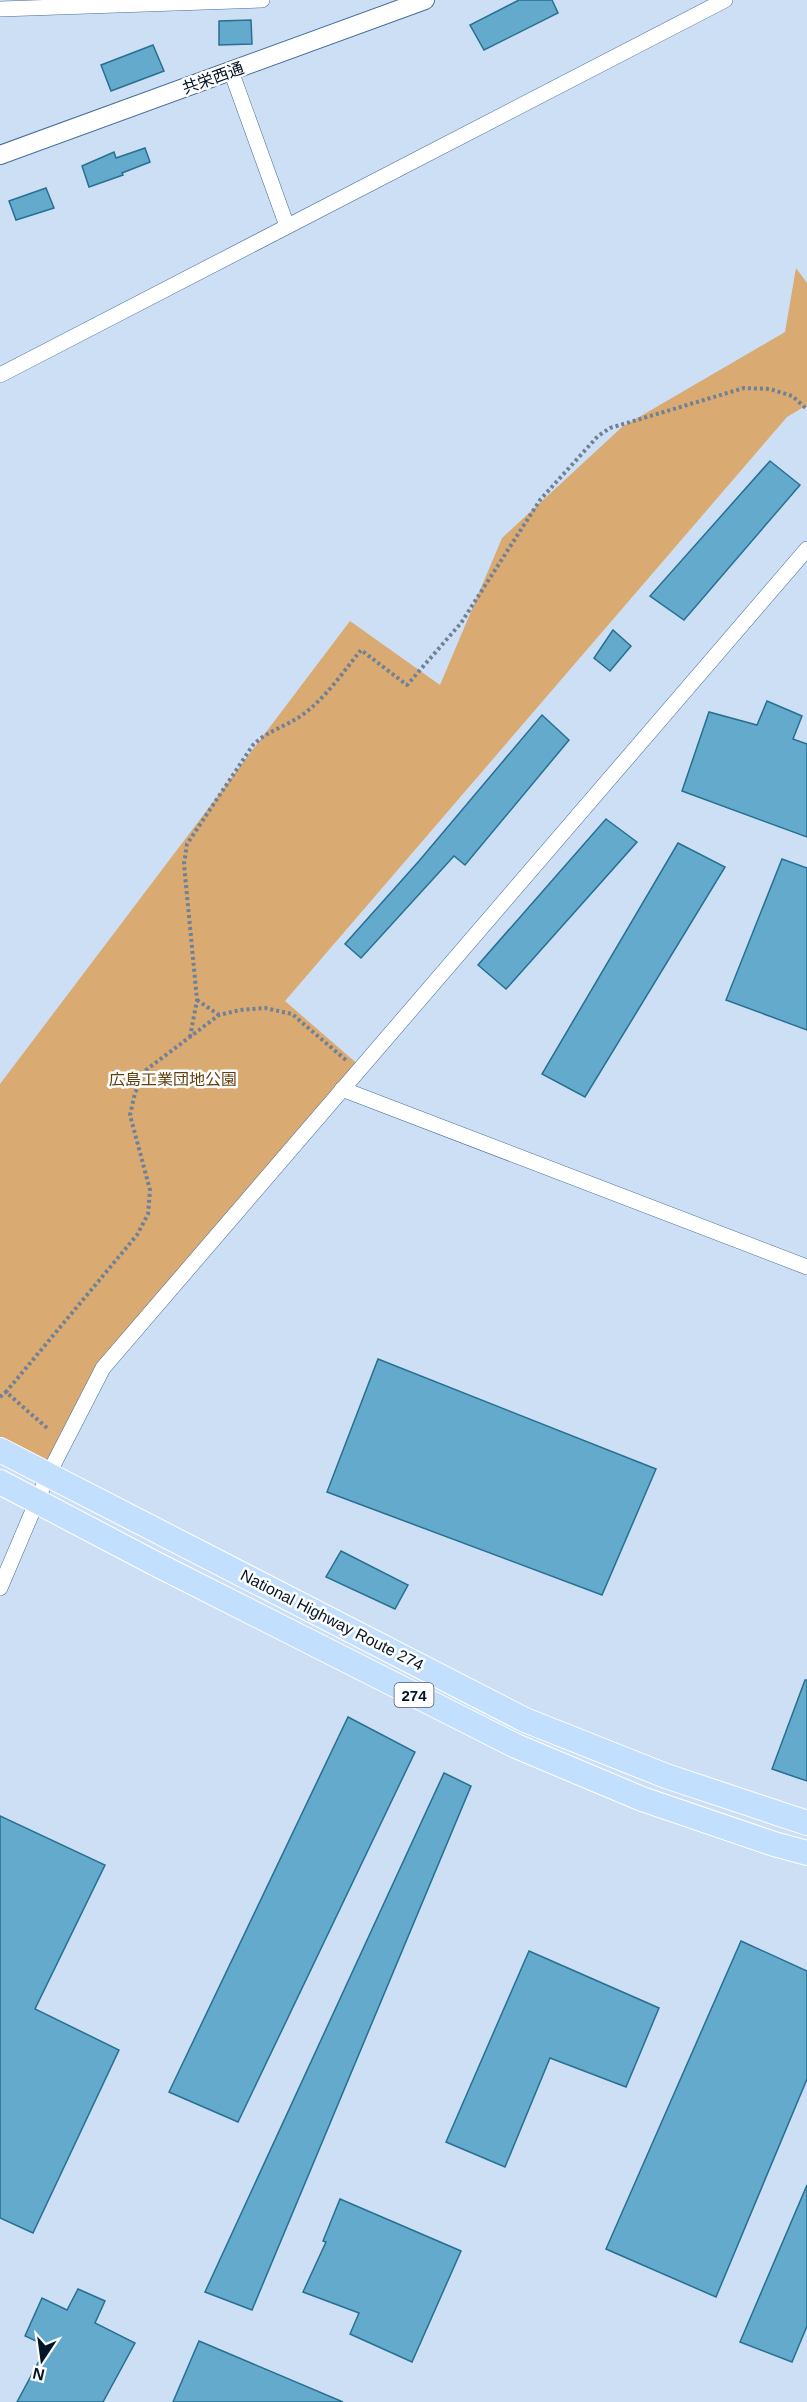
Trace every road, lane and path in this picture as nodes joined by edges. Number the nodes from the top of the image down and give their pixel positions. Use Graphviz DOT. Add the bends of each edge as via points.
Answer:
graph roads {
  1 [pos="262,0"];
  2 [pos="425,0"];
  3 [pos="725,0"];
  4 [pos="130,3"];
  5 [pos="0,9"];
  6 [pos="231,71"];
  7 [pos="0,155"];
  8 [pos="287,226"];
  9 [pos="0,375"];
  10 [pos="807,409"];
  11 [pos="807,549"];
  12 [pos="197,1000"];
  13 [pos="219,1015"];
  14 [pos="190,1037"];
  15 [pos="358,1070"];
  16 [pos="342,1089"];
  17 [pos="807,1267"];
  18 [pos="6,1392"];
  19 [pos="0,1397"];
  20 [pos="47,1428"];
  21 [pos="0,1450"];
  22 [pos="48,1476"];
  23 [pos="0,1482"];
  24 [pos="36,1501"];
  25 [pos="0,1588"];
  26 [pos="807,1823"];
  27 [pos="807,1853"];
  1 -- 4 [label="street"];
  2 -- 6 [label="street, 共栄西通"];
  3 -- 8 [label="street"];
  4 -- 5 [label="street"];
  6 -- 7 [label="street, 共栄西通"];
  6 -- 8 [label="street"];
  8 -- 9 [label="street"];
  10 -- 12 [label="path" via="792,396 744,388 610,428 598,436 540,500 461,623 407,685 362,650 303,714 261,737 187,844 184,864"];
  11 -- 15 [label="street"];
  12 -- 13 [label="path"];
  12 -- 14 [label="path"];
  13 -- 14 [label="path"];
  13 -- 15 [label="path" via="265,1008 292,1014"];
  14 -- 18 [label="path" via="147,1070 135,1093 130,1115 150,1190 148,1214 137,1235"];
  15 -- 16 [label="street"];
  16 -- 17 [label="street"];
  16 -- 22 [label="street" via="104,1368"];
  18 -- 19 [label="path"];
  18 -- 20 [label="path"];
  21 -- 22 [label="highway, National Highway Route 274 / 274"];
  22 -- 24 [label="street"];
  22 -- 26 [label="highway, National Highway Route 274 / 274" via="525,1720 666,1776"];
  23 -- 24 [label="highway, National Highway Route 274 / 274"];
  24 -- 25 [label="street"];
  24 -- 27 [label="highway, National Highway Route 274 / 274" via="516,1746 642,1799"];
}
